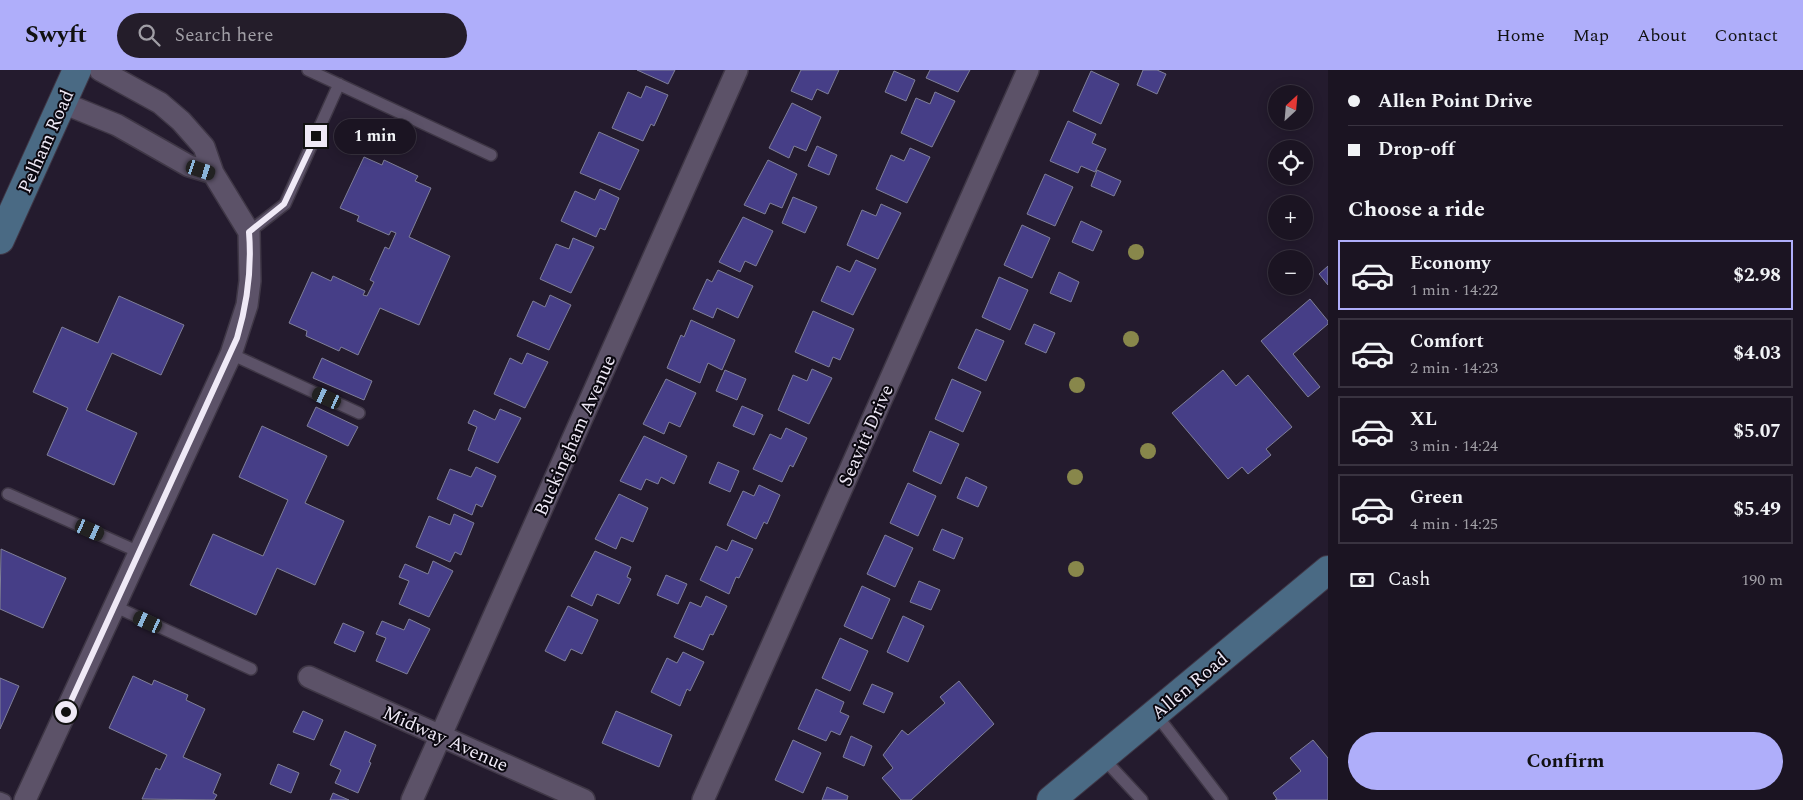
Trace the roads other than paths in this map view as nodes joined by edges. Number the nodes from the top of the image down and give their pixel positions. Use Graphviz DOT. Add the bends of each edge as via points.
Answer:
graph roads {
  1 [pos="77,70"];
  2 [pos="100,70"];
  3 [pos="308,70"];
  4 [pos="737,70"];
  5 [pos="1028,70"];
  6 [pos="339,84"];
  7 [pos="63,103"];
  8 [pos="491,155"];
  9 [pos="213,173"];
  10 [pos="249,232"];
  11 [pos="0,240"];
  12 [pos="231,354"];
  13 [pos="359,413"];
  14 [pos="8,494"];
  15 [pos="140,552"];
  16 [pos="1328,570"];
  17 [pos="114,606"];
  18 [pos="250,669"];
  19 [pos="308,677"];
  20 [pos="1155,713"];
  21 [pos="441,735"];
  22 [pos="1102,757"];
  23 [pos="0,798"];
  24 [pos="5,800"];
  25 [pos="25,800"];
  26 [pos="412,800"];
  27 [pos="584,800"];
  28 [pos="703,800"];
  29 [pos="1051,800"];
  30 [pos="1142,800"];
  31 [pos="1222,800"];
  1 -- 7 [label="main road, Pelham Road"];
  2 -- 9 [label="street" via="160,103 181,121 204,147"];
  3 -- 6 [label="lane"];
  4 -- 21 [label="street, Buckingham Avenue"];
  5 -- 28 [label="street, Seavitt Drive"];
  6 -- 8 [label="lane"];
  6 -- 10 [label="lane" via="284,204"];
  7 -- 9 [label="street" via="117,125 190,166"];
  7 -- 11 [label="main road, Pelham Road"];
  9 -- 10 [label="street"];
  10 -- 12 [label="street" via="247,305"];
  12 -- 13 [label="lane"];
  12 -- 15 [label="street"];
  14 -- 15 [label="lane"];
  15 -- 17 [label="street"];
  16 -- 20 [label="main road, Allen Road"];
  17 -- 18 [label="lane"];
  17 -- 25 [label="street"];
  19 -- 21 [label="street, Midway Avenue"];
  20 -- 22 [label="main road, Allen Road"];
  20 -- 31 [label="lane"];
  21 -- 26 [label="street, Buckingham Avenue"];
  21 -- 27 [label="street, Midway Avenue"];
  22 -- 29 [label="main road, Allen Road"];
  22 -- 30 [label="lane"];
  23 -- 24 [label="lane"];
}
